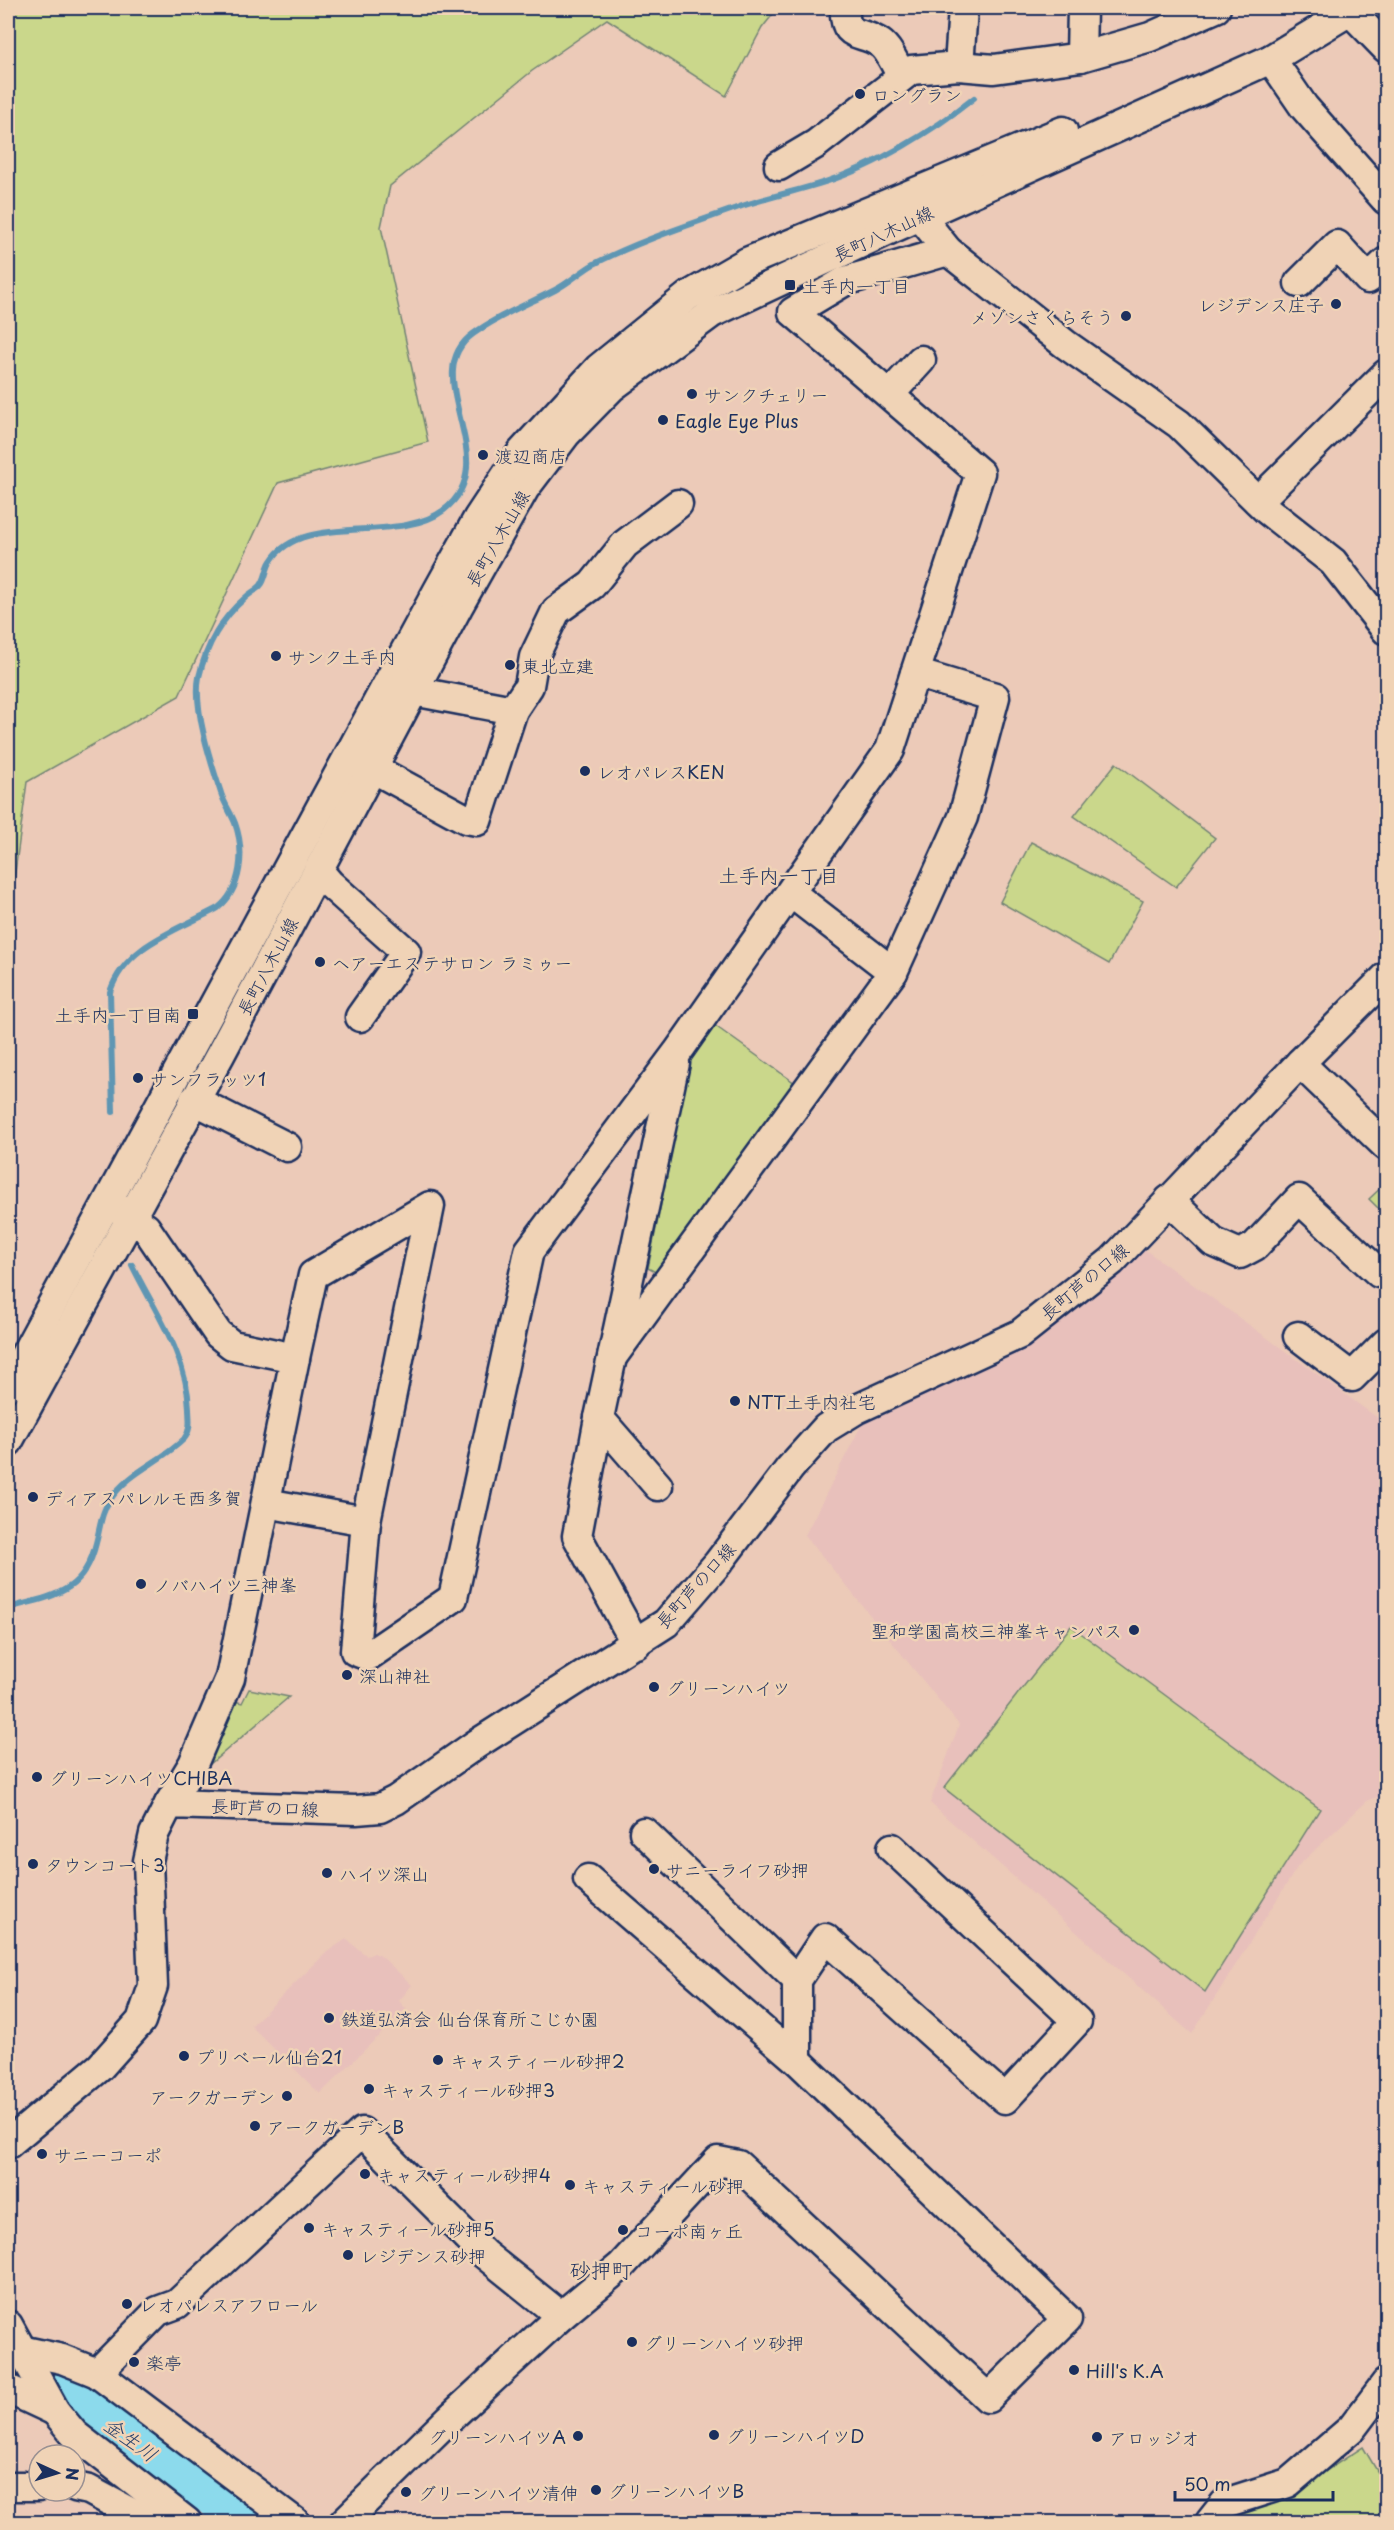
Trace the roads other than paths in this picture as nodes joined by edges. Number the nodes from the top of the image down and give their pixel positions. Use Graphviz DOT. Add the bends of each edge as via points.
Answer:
graph roads {
  1 [pos="845,8"];
  2 [pos="963,8"];
  3 [pos="1082,8"];
  4 [pos="1216,8"];
  5 [pos="1345,9"];
  6 [pos="1386,48"];
  7 [pos="1081,57"];
  8 [pos="1271,59"];
  9 [pos="959,66"];
  10 [pos="901,75"];
  11 [pos="779,166"];
  12 [pos="1386,200"];
  13 [pos="915,206"];
  14 [pos="948,251"];
  15 [pos="1386,262"];
  16 [pos="1299,283"];
  17 [pos="921,360"];
  18 [pos="1385,378"];
  19 [pos="890,394"];
  20 [pos="1258,501"];
  21 [pos="678,504"];
  22 [pos="1386,630"];
  23 [pos="915,673"];
  24 [pos="413,691"];
  25 [pos="513,710"];
  26 [pos="372,768"];
  27 [pos="318,870"];
  28 [pos="791,893"];
  29 [pos="893,972"];
  30 [pos="1385,980"];
  31 [pos="360,1017"];
  32 [pos="677,1053"];
  33 [pos="1300,1063"];
  34 [pos="194,1100"];
  35 [pos="625,1124"];
  36 [pos="660,1135"];
  37 [pos="1386,1146"];
  38 [pos="286,1147"];
  39 [pos="1169,1200"];
  40 [pos="107,1201"];
  41 [pos="131,1216"];
  42 [pos="1384,1273"];
  43 [pos="1298,1336"];
  44 [pos="1386,1343"];
  45 [pos="613,1356"];
  46 [pos="295,1358"];
  47 [pos="8,1386"];
  48 [pos="599,1418"];
  49 [pos="8,1442"];
  50 [pos="658,1486"];
  51 [pos="266,1503"];
  52 [pos="366,1521"];
  53 [pos="636,1644"];
  54 [pos="170,1804"];
  55 [pos="644,1832"];
  56 [pos="892,1848"];
  57 [pos="588,1879"];
  58 [pos="797,1980"];
  59 [pos="797,2060"];
  60 [pos="8,2144"];
  61 [pos="561,2316"];
  62 [pos="18,2346"];
  63 [pos="97,2373"];
  64 [pos="1386,2383"];
  65 [pos="8,2390"];
  66 [pos="50,2403"];
  67 [pos="8,2486"];
  68 [pos="27,2486"];
  69 [pos="87,2490"];
  70 [pos="153,2498"];
  71 [pos="187,2523"];
  72 [pos="295,2523"];
  73 [pos="344,2523"];
  74 [pos="1210,2523"];
  1 -- 10 [label="street" via="844,19 853,33 881,43"];
  2 -- 9 [label="street"];
  3 -- 7 [label="street"];
  4 -- 7 [label="street" via="1150,37"];
  5 -- 6 [label="street"];
  5 -- 8 [label="street, 長町八木山線"];
  5 -- 13 [label="street" via="1235,63 940,182"];
  7 -- 9 [label="street" via="994,69"];
  8 -- 12 [label="street" via="1304,107"];
  8 -- 13 [label="street, 長町八木山線" via="1089,140"];
  9 -- 10 [label="street" via="911,70"];
  10 -- 11 [label="street" via="816,144"];
  13 -- 14 [label="street"];
  13 -- 24 [label="street, 長町八木山線" via="712,313 612,387 566,434 525,488"];
  13 -- 40 [label="street" via="747,262 688,296 599,368 520,453 436,592"];
  14 -- 19 [label="street" via="845,281 793,312"];
  14 -- 20 [label="street" via="1065,344 1179,424"];
  15 -- 16 [label="street" via="1368,279 1337,245"];
  17 -- 19 [label="street"];
  18 -- 20 [label="street"];
  19 -- 23 [label="street" via="980,473"];
  20 -- 22 [label="street" via="1301,540 1333,562"];
  21 -- 25 [label="street" via="626,543 592,585 556,611 534,657 529,686"];
  23 -- 28 [label="street" via="890,750"];
  23 -- 29 [label="street" via="995,697 963,817"];
  24 -- 25 [label="street"];
  24 -- 26 [label="street, 長町八木山線"];
  25 -- 26 [label="street" via="477,821 466,819"];
  26 -- 27 [label="street, 長町八木山線"];
  27 -- 31 [label="street" via="406,952"];
  27 -- 34 [label="street, 長町八木山線"];
  28 -- 29 [label="street"];
  28 -- 32 [label="street"];
  29 -- 45 [label="street"];
  30 -- 33 [label="street, 長町芦の口線"];
  32 -- 35 [label="street"];
  32 -- 36 [label="street"];
  33 -- 37 [label="street"];
  33 -- 39 [label="street, 長町芦の口線"];
  34 -- 38 [label="street"];
  34 -- 41 [label="street, 長町八木山線"];
  35 -- 36 [label="street"];
  35 -- 52 [label="street" via="529,1251 453,1599 368,1656 355,1651"];
  36 -- 45 [label="street"];
  39 -- 42 [label="street" via="1213,1242 1240,1254 1255,1246 1299,1199"];
  39 -- 53 [label="street, 長町芦の口線" via="1112,1261 1020,1334 857,1409 826,1428 666,1623"];
  40 -- 41 [label="street"];
  40 -- 47 [label="street"];
  41 -- 46 [label="street" via="146,1228 218,1334 232,1345"];
  41 -- 49 [label="street, 長町八木山線"];
  43 -- 44 [label="street" via="1352,1377"];
  45 -- 48 [label="street"];
  46 -- 51 [label="street"];
  46 -- 52 [label="street" via="313,1275 430,1206"];
  48 -- 50 [label="street"];
  48 -- 53 [label="street" via="577,1536"];
  51 -- 52 [label="street"];
  51 -- 54 [label="street" via="230,1678 193,1764"];
  53 -- 54 [label="street, 長町芦の口線" via="380,1808"];
  54 -- 60 [label="street" via="154,1834 148,1861 153,1986 141,2021 100,2067"];
  55 -- 58 [label="street"];
  56 -- 58 [label="street" via="1077,2021 1005,2099 825,1938"];
  57 -- 59 [label="street"];
  58 -- 59 [label="street"];
  59 -- 61 [label="street" via="1067,2319 988,2398 738,2164 717,2162 621,2266"];
  61 -- 63 [label="street" via="484,2254 362,2132 177,2304 158,2311"];
  61 -- 73 [label="street"];
  62 -- 63 [label="street"];
  62 -- 66 [label="street"];
  63 -- 72 [label="street"];
  64 -- 74 [label="street" via="1352,2428 1288,2483 1225,2503"];
  65 -- 66 [label="street"];
  66 -- 70 [label="street" via="74,2434"];
  67 -- 68 [label="street"];
  69 -- 70 [label="street" via="141,2518"];
  70 -- 71 [label="street"];
}
